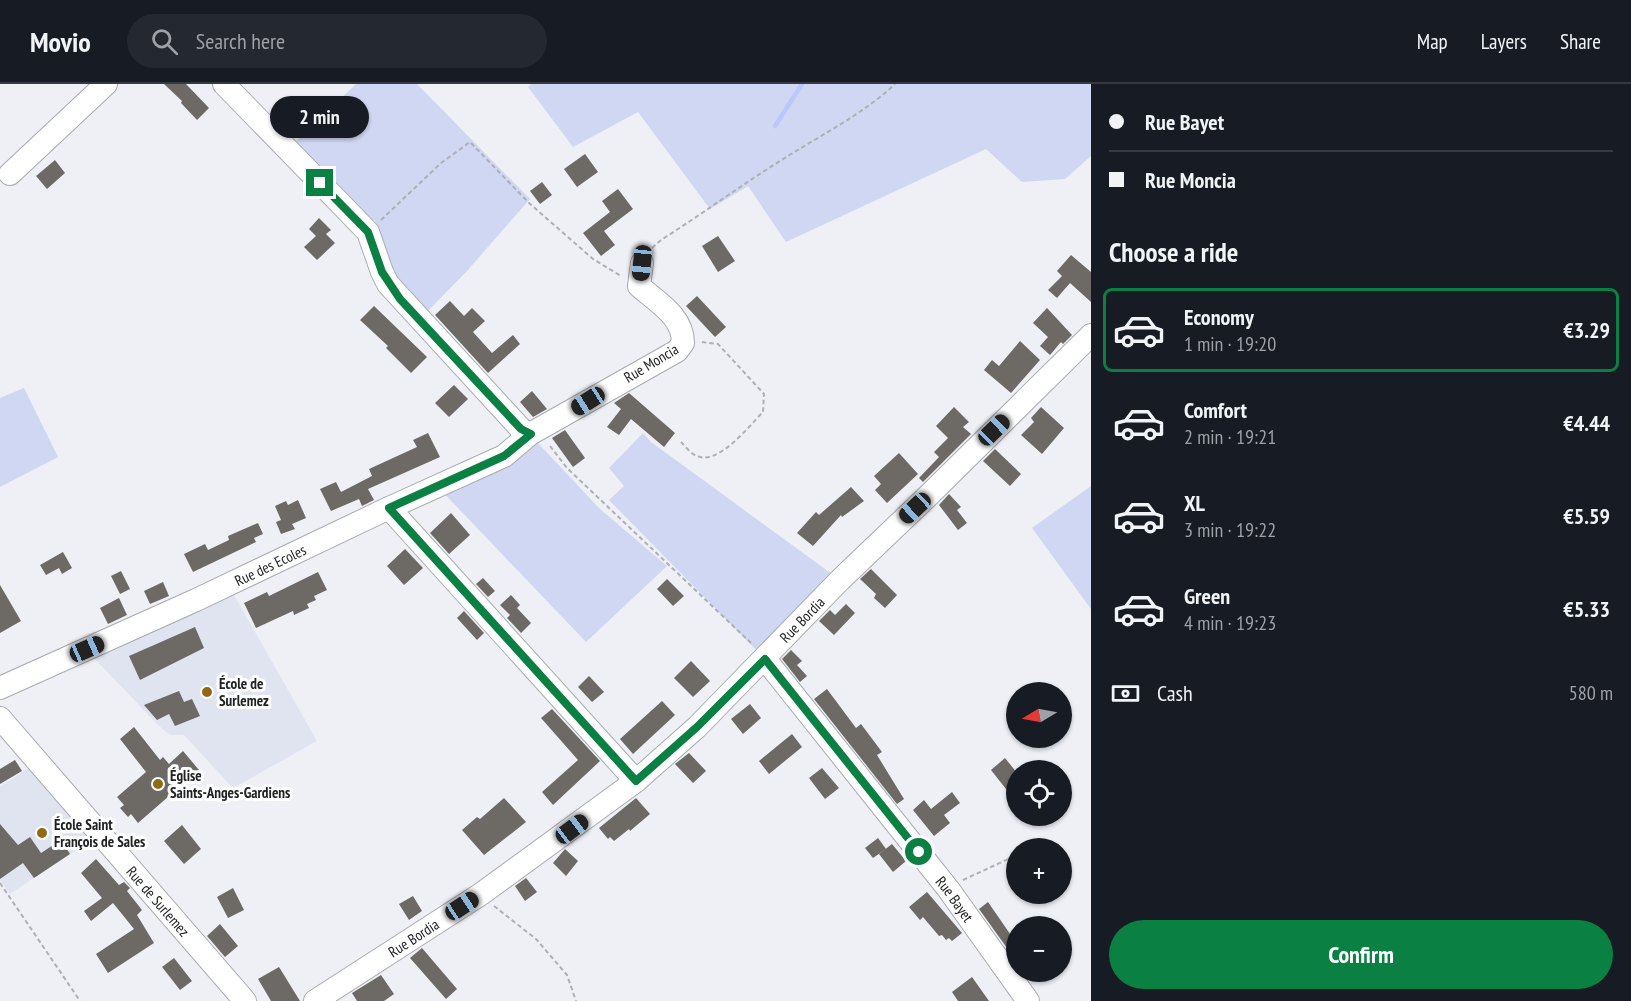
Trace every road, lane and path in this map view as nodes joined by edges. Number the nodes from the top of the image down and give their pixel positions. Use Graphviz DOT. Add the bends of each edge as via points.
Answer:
graph roads {
  1 [pos="106,84"];
  2 [pos="224,84"];
  3 [pos="895,84"];
  4 [pos="10,174"];
  5 [pos="368,232"];
  6 [pos="642,263"];
  7 [pos="639,286"];
  8 [pos="1091,335"];
  9 [pos="683,339"];
  10 [pos="532,433"];
  11 [pos="681,442"];
  12 [pos="389,508"];
  13 [pos="765,659"];
  14 [pos="0,688"];
  15 [pos="0,718"];
  16 [pos="636,781"];
  17 [pos="1006,860"];
  18 [pos="0,884"];
  19 [pos="947,887"];
  20 [pos="481,894"];
  21 [pos="80,1001"];
  22 [pos="245,1001"];
  23 [pos="315,1001"];
  24 [pos="576,1001"];
  25 [pos="1028,1001"];
  1 -- 4 [label="street"];
  2 -- 5 [label="street"];
  3 -- 6 [label="path" via="660,241"];
  5 -- 7 [label="path" via="441,163 470,142 593,259"];
  5 -- 10 [label="street" via="382,272 400,299 521,429"];
  6 -- 7 [label="street"];
  7 -- 9 [label="street, Rue Moncia" via="679,322"];
  8 -- 13 [label="street, Rue Bordia" via="840,580"];
  9 -- 10 [label="street, Rue Moncia" via="676,351"];
  9 -- 11 [label="path" via="718,344 764,394 763,412 723,452 707,459 695,455"];
  10 -- 12 [label="street, Rue des Ecoles" via="504,456"];
  10 -- 13 [label="path" via="546,441 567,468"];
  12 -- 14 [label="street, Rue des Ecoles"];
  12 -- 16 [label="street"];
  13 -- 16 [label="street, Rue Bordia"];
  13 -- 19 [label="street, Rue Bayet"];
  15 -- 22 [label="street, Rue de Surlemez"];
  16 -- 20 [label="street, Rue Bordia"];
  17 -- 19 [label="path"];
  18 -- 21 [label="path"];
  19 -- 25 [label="street, Rue Bayet"];
  20 -- 23 [label="street, Rue Bordia"];
  20 -- 24 [label="path" via="536,939 567,975"];
}
